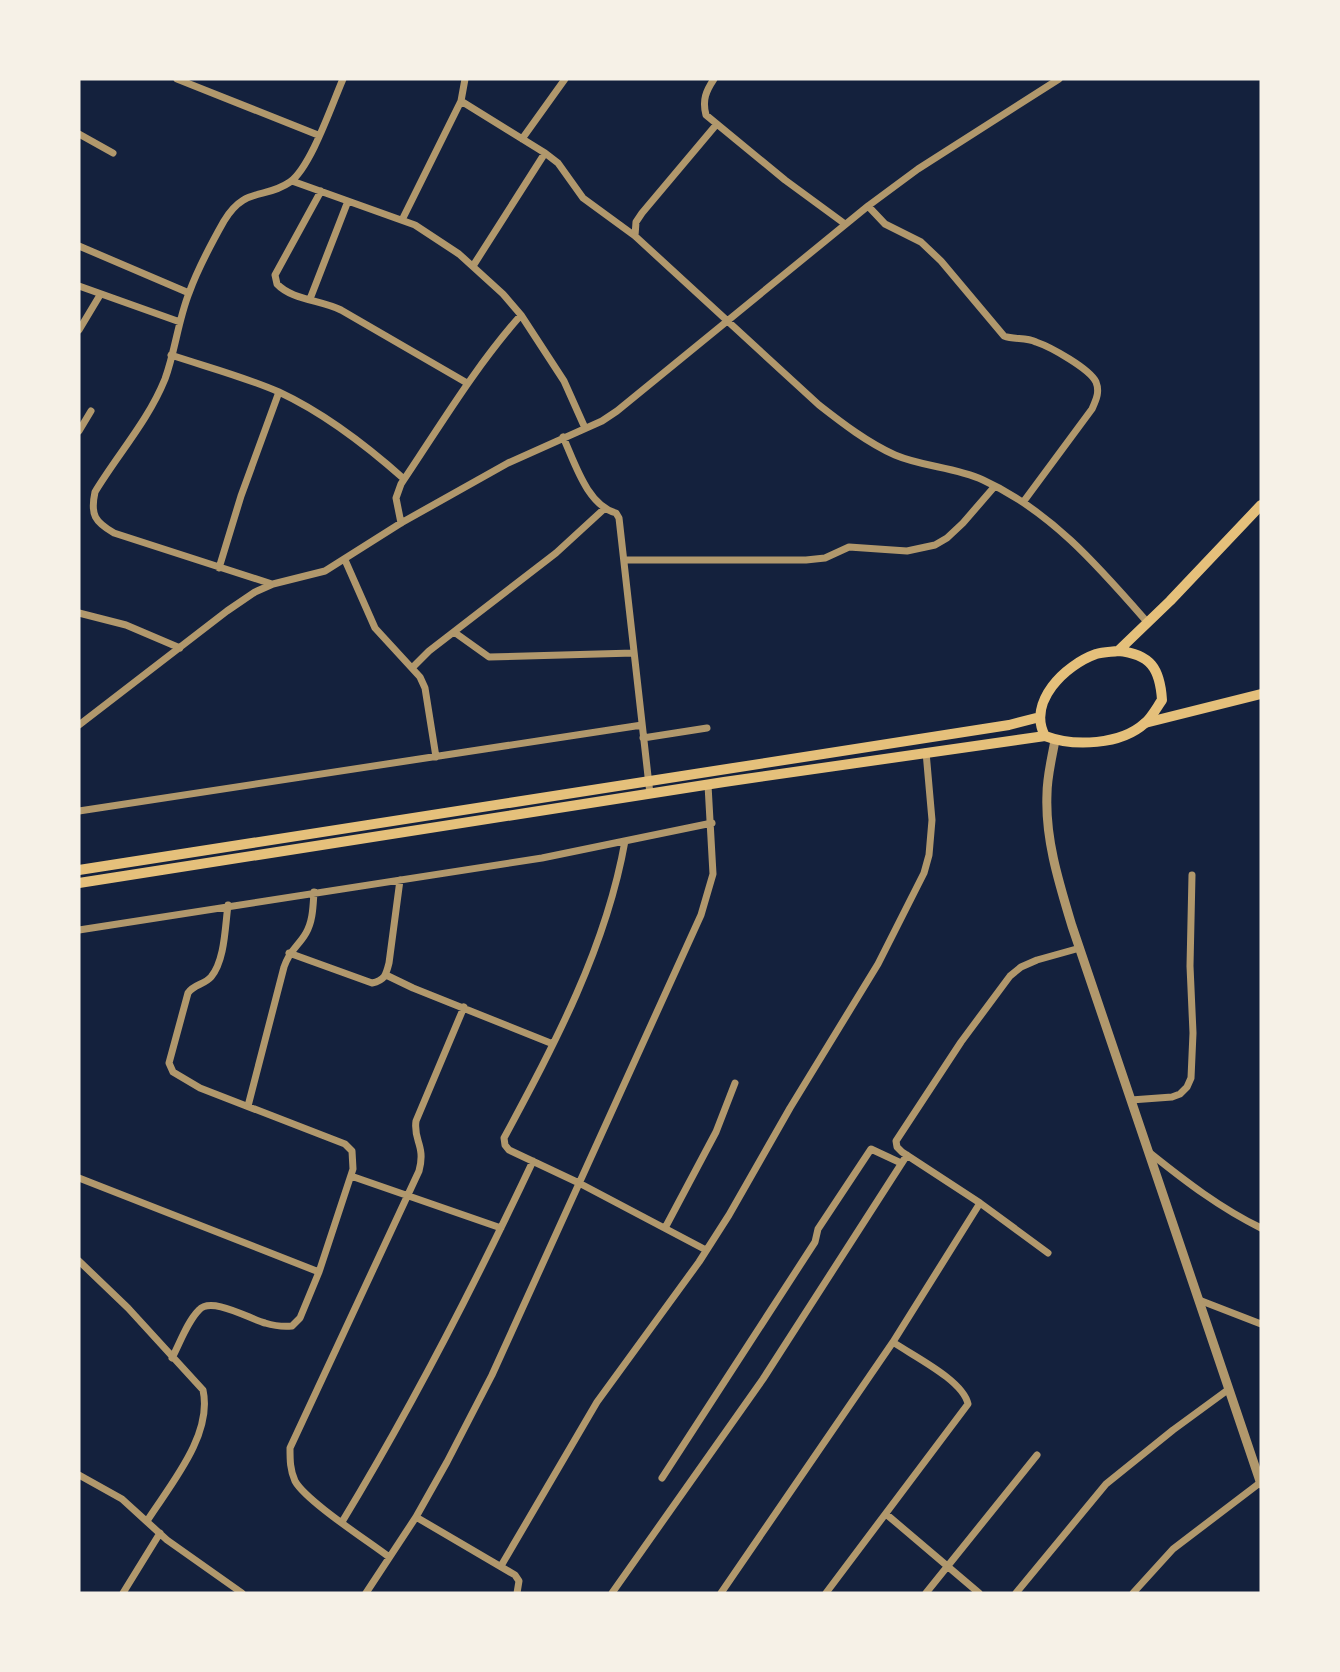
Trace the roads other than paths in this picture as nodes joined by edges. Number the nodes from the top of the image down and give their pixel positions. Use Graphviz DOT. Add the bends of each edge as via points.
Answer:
graph roads {
  1 [pos="177,79"];
  2 [pos="343,79"];
  3 [pos="465,79"];
  4 [pos="565,79"];
  5 [pos="714,79"];
  6 [pos="1059,79"];
  7 [pos="461,101"];
  8 [pos="716,125"];
  9 [pos="79,134"];
  10 [pos="318,135"];
  11 [pos="522,139"];
  12 [pos="114,153"];
  13 [pos="545,153"];
  14 [pos="292,181"];
  15 [pos="321,191"];
  16 [pos="348,201"];
  17 [pos="868,206"];
  18 [pos="402,220"];
  19 [pos="845,224"];
  20 [pos="635,236"];
  21 [pos="79,246"];
  22 [pos="473,267"];
  23 [pos="79,286"];
  24 [pos="189,293"];
  25 [pos="100,295"];
  26 [pos="310,299"];
  27 [pos="522,315"];
  28 [pos="727,320"];
  29 [pos="180,322"];
  30 [pos="79,330"];
  31 [pos="171,355"];
  32 [pos="467,383"];
  33 [pos="279,392"];
  34 [pos="91,411"];
  35 [pos="585,428"];
  36 [pos="79,431"];
  37 [pos="563,437"];
  38 [pos="404,479"];
  39 [pos="995,486"];
  40 [pos="1024,501"];
  41 [pos="1261,505"];
  42 [pos="604,509"];
  43 [pos="401,523"];
  44 [pos="345,560"];
  45 [pos="625,560"];
  46 [pos="219,568"];
  47 [pos="273,584"];
  48 [pos="79,613"];
  49 [pos="1147,623"];
  50 [pos="454,632"];
  51 [pos="180,648"];
  52 [pos="1118,651"];
  53 [pos="634,653"];
  54 [pos="413,667"];
  55 [pos="1261,694"];
  56 [pos="1040,717"];
  57 [pos="1145,723"];
  58 [pos="79,725"];
  59 [pos="642,725"];
  60 [pos="707,728"];
  61 [pos="643,738"];
  62 [pos="1050,738"];
  63 [pos="926,752"];
  64 [pos="436,757"];
  65 [pos="648,779"];
  66 [pos="708,785"];
  67 [pos="650,794"];
  68 [pos="79,811"];
  69 [pos="712,823"];
  70 [pos="625,841"];
  71 [pos="79,870"];
  72 [pos="1192,875"];
  73 [pos="400,880"];
  74 [pos="79,883"];
  75 [pos="314,892"];
  76 [pos="228,905"];
  77 [pos="79,930"];
  78 [pos="1080,948"];
  79 [pos="289,953"];
  80 [pos="386,975"];
  81 [pos="464,1007"];
  82 [pos="553,1044"];
  83 [pos="735,1083"];
  84 [pos="1131,1100"];
  85 [pos="248,1106"];
  86 [pos="1149,1153"];
  87 [pos="907,1155"];
  88 [pos="533,1161"];
  89 [pos="901,1163"];
  90 [pos="351,1176"];
  91 [pos="79,1178"];
  92 [pos="579,1183"];
  93 [pos="408,1197"];
  94 [pos="980,1203"];
  95 [pos="1261,1227"];
  96 [pos="501,1228"];
  97 [pos="665,1228"];
  98 [pos="706,1250"];
  99 [pos="1048,1253"];
  100 [pos="79,1261"];
  101 [pos="319,1272"];
  102 [pos="1199,1300"];
  103 [pos="1261,1324"];
  104 [pos="893,1342"];
  105 [pos="172,1358"];
  106 [pos="1229,1389"];
  107 [pos="1037,1455"];
  108 [pos="79,1475"];
  109 [pos="662,1478"];
  110 [pos="1261,1483"];
  111 [pos="886,1514"];
  112 [pos="416,1517"];
  113 [pos="147,1521"];
  114 [pos="342,1522"];
  115 [pos="160,1533"];
  116 [pos="389,1557"];
  117 [pos="501,1566"];
  118 [pos="947,1566"];
  119 [pos="123,1593"];
  120 [pos="242,1593"];
  121 [pos="366,1593"];
  122 [pos="517,1593"];
  123 [pos="612,1593"];
  124 [pos="721,1593"];
  125 [pos="826,1593"];
  126 [pos="926,1593"];
  127 [pos="979,1593"];
  128 [pos="1016,1593"];
  129 [pos="1133,1593"];
  1 -- 10 [label="street"];
  2 -- 10 [label="street"];
  3 -- 7 [label="street"];
  4 -- 11 [label="street"];
  5 -- 8 [label="street" via="703,105"];
  6 -- 17 [label="street"];
  7 -- 11 [label="street"];
  7 -- 18 [label="street"];
  8 -- 19 [label="street"];
  8 -- 20 [label="street" via="642,213"];
  9 -- 12 [label="street"];
  10 -- 14 [label="street"];
  11 -- 13 [label="street"];
  13 -- 20 [label="street" via="583,198"];
  13 -- 22 [label="street"];
  14 -- 15 [label="street"];
  14 -- 24 [label="street" via="252,195 234,208"];
  15 -- 16 [label="street"];
  15 -- 26 [label="street" via="275,275 281,288"];
  16 -- 18 [label="street"];
  16 -- 26 [label="street"];
  17 -- 19 [label="street"];
  17 -- 40 [label="street" via="885,224 921,242 942,261 1004,336 1035,341 1070,360 1096,383 1097,398 1091,409"];
  18 -- 22 [label="street" via="433,235"];
  19 -- 28 [label="street"];
  20 -- 28 [label="street"];
  21 -- 24 [label="street"];
  22 -- 27 [label="street"];
  23 -- 25 [label="street"];
  24 -- 29 [label="street"];
  25 -- 29 [label="street"];
  25 -- 30 [label="street"];
  26 -- 32 [label="street" via="341,310"];
  27 -- 32 [label="street"];
  27 -- 35 [label="street" via="564,381"];
  28 -- 35 [label="street" via="617,411"];
  28 -- 39 [label="street" via="819,405 866,438 896,456 965,472"];
  29 -- 31 [label="street"];
  31 -- 33 [label="street"];
  31 -- 46 [label="street" via="154,403 95,492 92,505 102,526 114,533"];
  32 -- 38 [label="street"];
  33 -- 38 [label="street" via="340,429"];
  33 -- 46 [label="street"];
  34 -- 36 [label="street"];
  35 -- 37 [label="street"];
  37 -- 42 [label="street" via="580,475"];
  37 -- 43 [label="street"];
  38 -- 43 [label="street" via="396,498"];
  39 -- 40 [label="street"];
  39 -- 45 [label="street" via="947,538 920,550 849,547 825,558 806,560"];
  40 -- 49 [label="street" via="1102,571"];
  41 -- 49 [label="main road"];
  42 -- 45 [label="street" via="619,518"];
  42 -- 50 [label="street" via="556,553"];
  43 -- 44 [label="street"];
  44 -- 47 [label="street" via="325,571"];
  44 -- 54 [label="street" via="375,628"];
  45 -- 53 [label="street"];
  46 -- 47 [label="street"];
  47 -- 51 [label="street" via="227,611"];
  48 -- 51 [label="street" via="126,625"];
  49 -- 52 [label="main road"];
  50 -- 53 [label="street" via="489,657"];
  50 -- 54 [label="street"];
  51 -- 58 [label="street"];
  52 -- 56 [label="main road" via="1097,654 1057,679"];
  52 -- 57 [label="main road" via="1146,658 1161,681 1162,700"];
  53 -- 59 [label="street"];
  54 -- 64 [label="street" via="425,688"];
  55 -- 57 [label="main road"];
  56 -- 62 [label="main road" via="1040,727"];
  56 -- 65 [label="main road"];
  57 -- 62 [label="main road" via="1119,737 1084,744"];
  59 -- 61 [label="street"];
  59 -- 64 [label="street"];
  60 -- 61 [label="street"];
  61 -- 65 [label="street"];
  62 -- 63 [label="main road"];
  62 -- 78 [label="street" via="1048,826 1055,867"];
  63 -- 66 [label="main road"];
  63 -- 98 [label="street" via="932,840 923,873 878,964"];
  64 -- 68 [label="street"];
  65 -- 67 [label="street"];
  65 -- 71 [label="main road"];
  66 -- 67 [label="main road"];
  66 -- 69 [label="street"];
  67 -- 74 [label="main road"];
  69 -- 70 [label="street"];
  69 -- 92 [label="street" via="714,858 701,915"];
  70 -- 73 [label="street"];
  70 -- 82 [label="street" via="604,927"];
  72 -- 84 [label="street" via="1191,1079 1172,1097"];
  73 -- 75 [label="street"];
  73 -- 80 [label="street"];
  75 -- 76 [label="street"];
  75 -- 79 [label="street" via="311,923"];
  76 -- 77 [label="street"];
  76 -- 85 [label="street" via="217,967 206,982 188,993 169,1063 183,1079"];
  78 -- 84 [label="street"];
  78 -- 87 [label="street" via="1037,960 1010,976 898,1136 897,1147"];
  79 -- 80 [label="street" via="372,983"];
  79 -- 85 [label="street"];
  80 -- 81 [label="street"];
  81 -- 82 [label="street"];
  81 -- 93 [label="street" via="416,1121 422,1159"];
  82 -- 88 [label="street" via="504,1138 509,1150"];
  83 -- 97 [label="street" via="716,1132"];
  84 -- 86 [label="street"];
  85 -- 90 [label="street" via="345,1144 354,1158"];
  86 -- 95 [label="street" via="1196,1190"];
  86 -- 102 [label="street"];
  87 -- 89 [label="street"];
  87 -- 94 [label="street"];
  88 -- 92 [label="street"];
  88 -- 96 [label="street"];
  89 -- 109 [label="street" via="871,1149"];
  89 -- 123 [label="street" via="763,1379"];
  90 -- 93 [label="street"];
  90 -- 101 [label="street"];
  91 -- 101 [label="street"];
  92 -- 97 [label="street"];
  92 -- 112 [label="street" via="492,1375"];
  93 -- 96 [label="street"];
  93 -- 114 [label="street" via="290,1448 289,1464 296,1482"];
  94 -- 99 [label="street"];
  94 -- 104 [label="street"];
  96 -- 114 [label="street" via="393,1437"];
  97 -- 98 [label="street"];
  98 -- 117 [label="street" via="597,1402"];
  100 -- 105 [label="street"];
  101 -- 105 [label="street" via="304,1310 292,1326 280,1327 209,1304 192,1318"];
  102 -- 103 [label="street"];
  102 -- 106 [label="street"];
  104 -- 111 [label="street" via="949,1379 966,1395 968,1404"];
  104 -- 124 [label="street"];
  105 -- 113 [label="street" via="203,1390 204,1419 195,1446"];
  106 -- 110 [label="street"];
  106 -- 128 [label="street" via="1105,1484"];
  107 -- 118 [label="street"];
  108 -- 113 [label="street" via="111,1490"];
  110 -- 129 [label="street" via="1173,1549"];
  111 -- 118 [label="street"];
  111 -- 125 [label="street"];
  112 -- 116 [label="street"];
  112 -- 117 [label="street"];
  113 -- 115 [label="street"];
  114 -- 116 [label="street"];
  115 -- 119 [label="street"];
  115 -- 120 [label="street"];
  116 -- 121 [label="street"];
  117 -- 122 [label="street" via="519,1581"];
  118 -- 126 [label="street"];
  118 -- 127 [label="street"];
}
